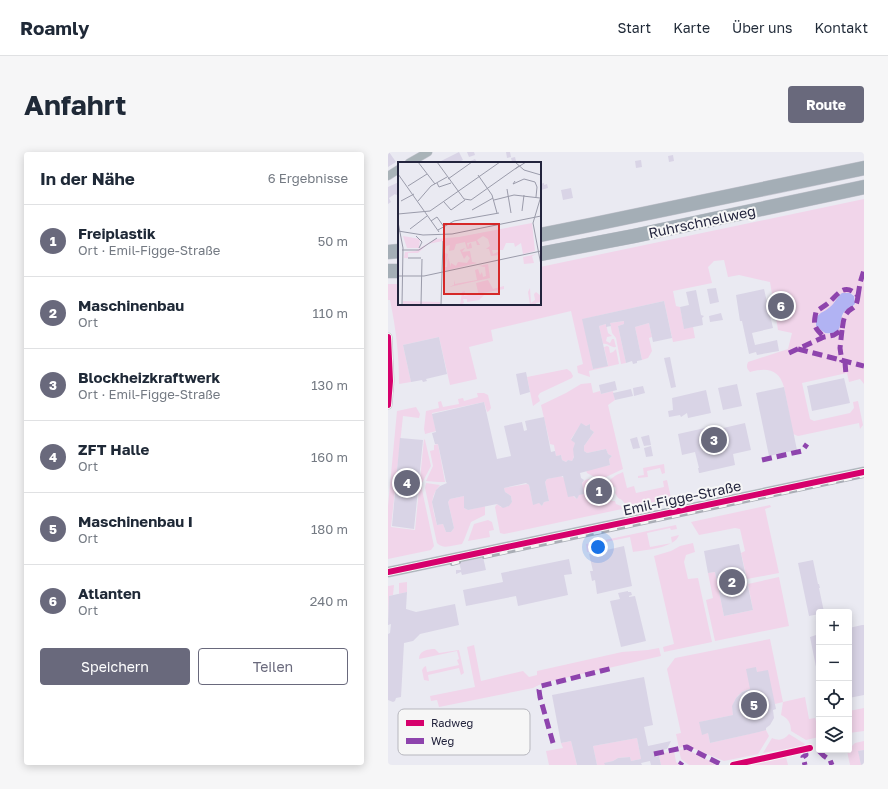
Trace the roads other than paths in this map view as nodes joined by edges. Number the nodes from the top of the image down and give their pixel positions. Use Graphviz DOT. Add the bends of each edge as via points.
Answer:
graph roads {
  1 [pos="428,152"];
  2 [pos="411,162"];
  3 [pos="864,168"];
  4 [pos="398,170"];
  5 [pos="388,176"];
  6 [pos="864,188"];
  7 [pos="541,235"];
  8 [pos="541,254"];
  9 [pos="388,337"];
  10 [pos="388,405"];
  11 [pos="864,472"];
  12 [pos="388,572"];
  1 -- 2 [label="street"];
  3 -- 7 [label="highway, Ruhrschnellweg"];
  4 -- 5 [label="street"];
  6 -- 8 [label="highway, Ruhrschnellweg"];
  9 -- 10 [label="street"];
  11 -- 12 [label="street, Emil-Figge-Straße"];
}
